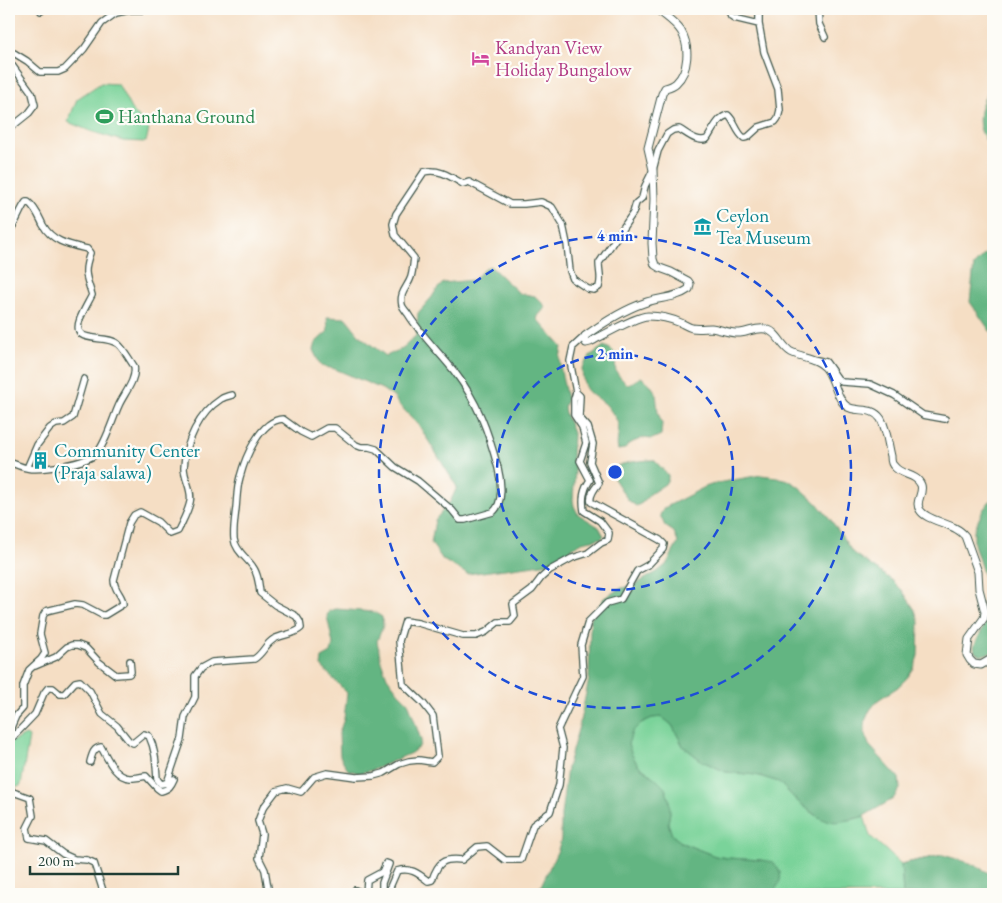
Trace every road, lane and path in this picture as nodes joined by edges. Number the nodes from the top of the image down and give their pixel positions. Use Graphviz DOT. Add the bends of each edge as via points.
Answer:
graph roads {
  1 [pos="158,9"];
  2 [pos="657,9"];
  3 [pos="728,9"];
  4 [pos="762,9"];
  5 [pos="818,9"];
  6 [pos="759,24"];
  7 [pos="825,37"];
  8 [pos="9,56"];
  9 [pos="9,60"];
  10 [pos="9,129"];
  11 [pos="653,170"];
  12 [pos="9,231"];
  13 [pos="585,336"];
  14 [pos="815,359"];
  15 [pos="84,379"];
  16 [pos="576,392"];
  17 [pos="232,395"];
  18 [pos="945,419"];
  19 [pos="9,462"];
  20 [pos="27,468"];
  21 [pos="993,658"];
  22 [pos="130,661"];
  23 [pos="29,670"];
  24 [pos="9,732"];
  25 [pos="9,740"];
  26 [pos="90,762"];
  27 [pos="168,780"];
  28 [pos="9,787"];
  29 [pos="104,894"];
  30 [pos="269,894"];
  31 [pos="354,894"];
  32 [pos="360,894"];
  33 [pos="366,894"];
  34 [pos="382,894"];
  35 [pos="387,894"];
  1 -- 8 [label="street" via="116,13 58,72 40,72 14,53"];
  2 -- 11 [label="street" via="680,29 686,40 687,62 675,85 665,88 662,94 648,148"];
  3 -- 6 [label="street" via="734,18"];
  4 -- 6 [label="street"];
  5 -- 7 [label="street" via="819,24"];
  6 -- 11 [label="street" via="764,52 778,89 778,118 744,138 728,115 720,119 704,141 679,129 672,130 658,151"];
  9 -- 10 [label="street" via="32,93 35,105"];
  11 -- 13 [label="street" via="653,259 655,265 688,281 689,289 683,294 645,302 609,319"];
  11 -- 27 [label="street" via="642,198 636,202 634,213 599,263 602,279 594,290 573,279 562,225 552,207 541,202 510,204 469,182 463,184 431,170 424,172 396,214 393,224 395,235 414,258 411,279 401,294 402,306 454,371 480,413 501,481 497,509 460,520 418,480 395,467 376,449 356,445 335,428 327,428 310,437 283,419 264,428 247,454 240,479 234,540 254,567 260,593 274,605 296,616 301,628 273,639 254,659 212,662 201,668 195,676 194,697 185,717 182,739"];
  12 -- 20 [label="street" via="28,202 55,237 65,244 87,249 90,253 85,273 92,294 80,319 79,332 81,336 106,338 117,343 135,370 95,456 42,469"];
  13 -- 14 [label="street" via="586,343 590,342 647,316 665,318 691,328 712,328 740,334 758,328 768,330 776,334 789,351"];
  13 -- 16 [label="street" via="573,347 570,361"];
  14 -- 18 [label="street" via="826,362 842,382 870,384 894,395 923,415"];
  14 -- 21 [label="street" via="826,368 843,403 849,408 870,410 881,419 892,465 917,478 920,483 922,489 918,505 922,514 961,531 965,536 978,572 985,612 969,639 967,655 974,664 981,665"];
  15 -- 20 [label="street" via="73,417 50,428 37,445"];
  16 -- 30 [label="street" via="574,415 582,427 586,443 580,461 590,480 582,500 584,511 600,521 610,533 608,540 550,570 532,590 513,604 515,616 510,622 498,622 476,636 463,636 405,621 399,641 403,684 433,716 438,756 432,762 409,761 373,776 327,773 314,777 301,792 287,788 276,791 258,821 262,834 260,858 266,870"];
  16 -- 35 [label="street" via="580,396 579,416 588,427 593,444 590,462 599,483 592,493 591,502 660,540 664,544 663,549 648,565 637,570 621,599 606,603 588,622 581,645 583,676 558,729 563,748 559,785 550,812 533,825 521,860 505,860 487,846 476,848 462,860 442,861 432,880 404,869 397,871"];
  17 -- 23 [label="street" via="221,399 204,415 188,446 184,470 191,495 178,530 170,534 143,513 134,515 114,580 123,604 105,615 75,604 46,611 40,634 45,653"];
  19 -- 20 [label="street"];
  22 -- 23 [label="street" via="129,674 116,675 86,648 72,645"];
  23 -- 24 [label="street" via="23,686 23,708"];
  25 -- 27 [label="street" via="35,714 48,688 64,694 80,681 90,691 102,714 129,741 133,743 144,734 150,736 156,756 157,779 161,784"];
  26 -- 27 [label="street" via="94,751 101,746 122,777 146,776 162,791 174,779"];
  28 -- 29 [label="street" via="13,792 30,798 33,816 27,828 29,838 46,841 74,859 94,863"];
  31 -- 32 [label="street" via="355,890"];
  33 -- 34 [label="street" via="367,880 382,872 386,863 389,864"];
}
